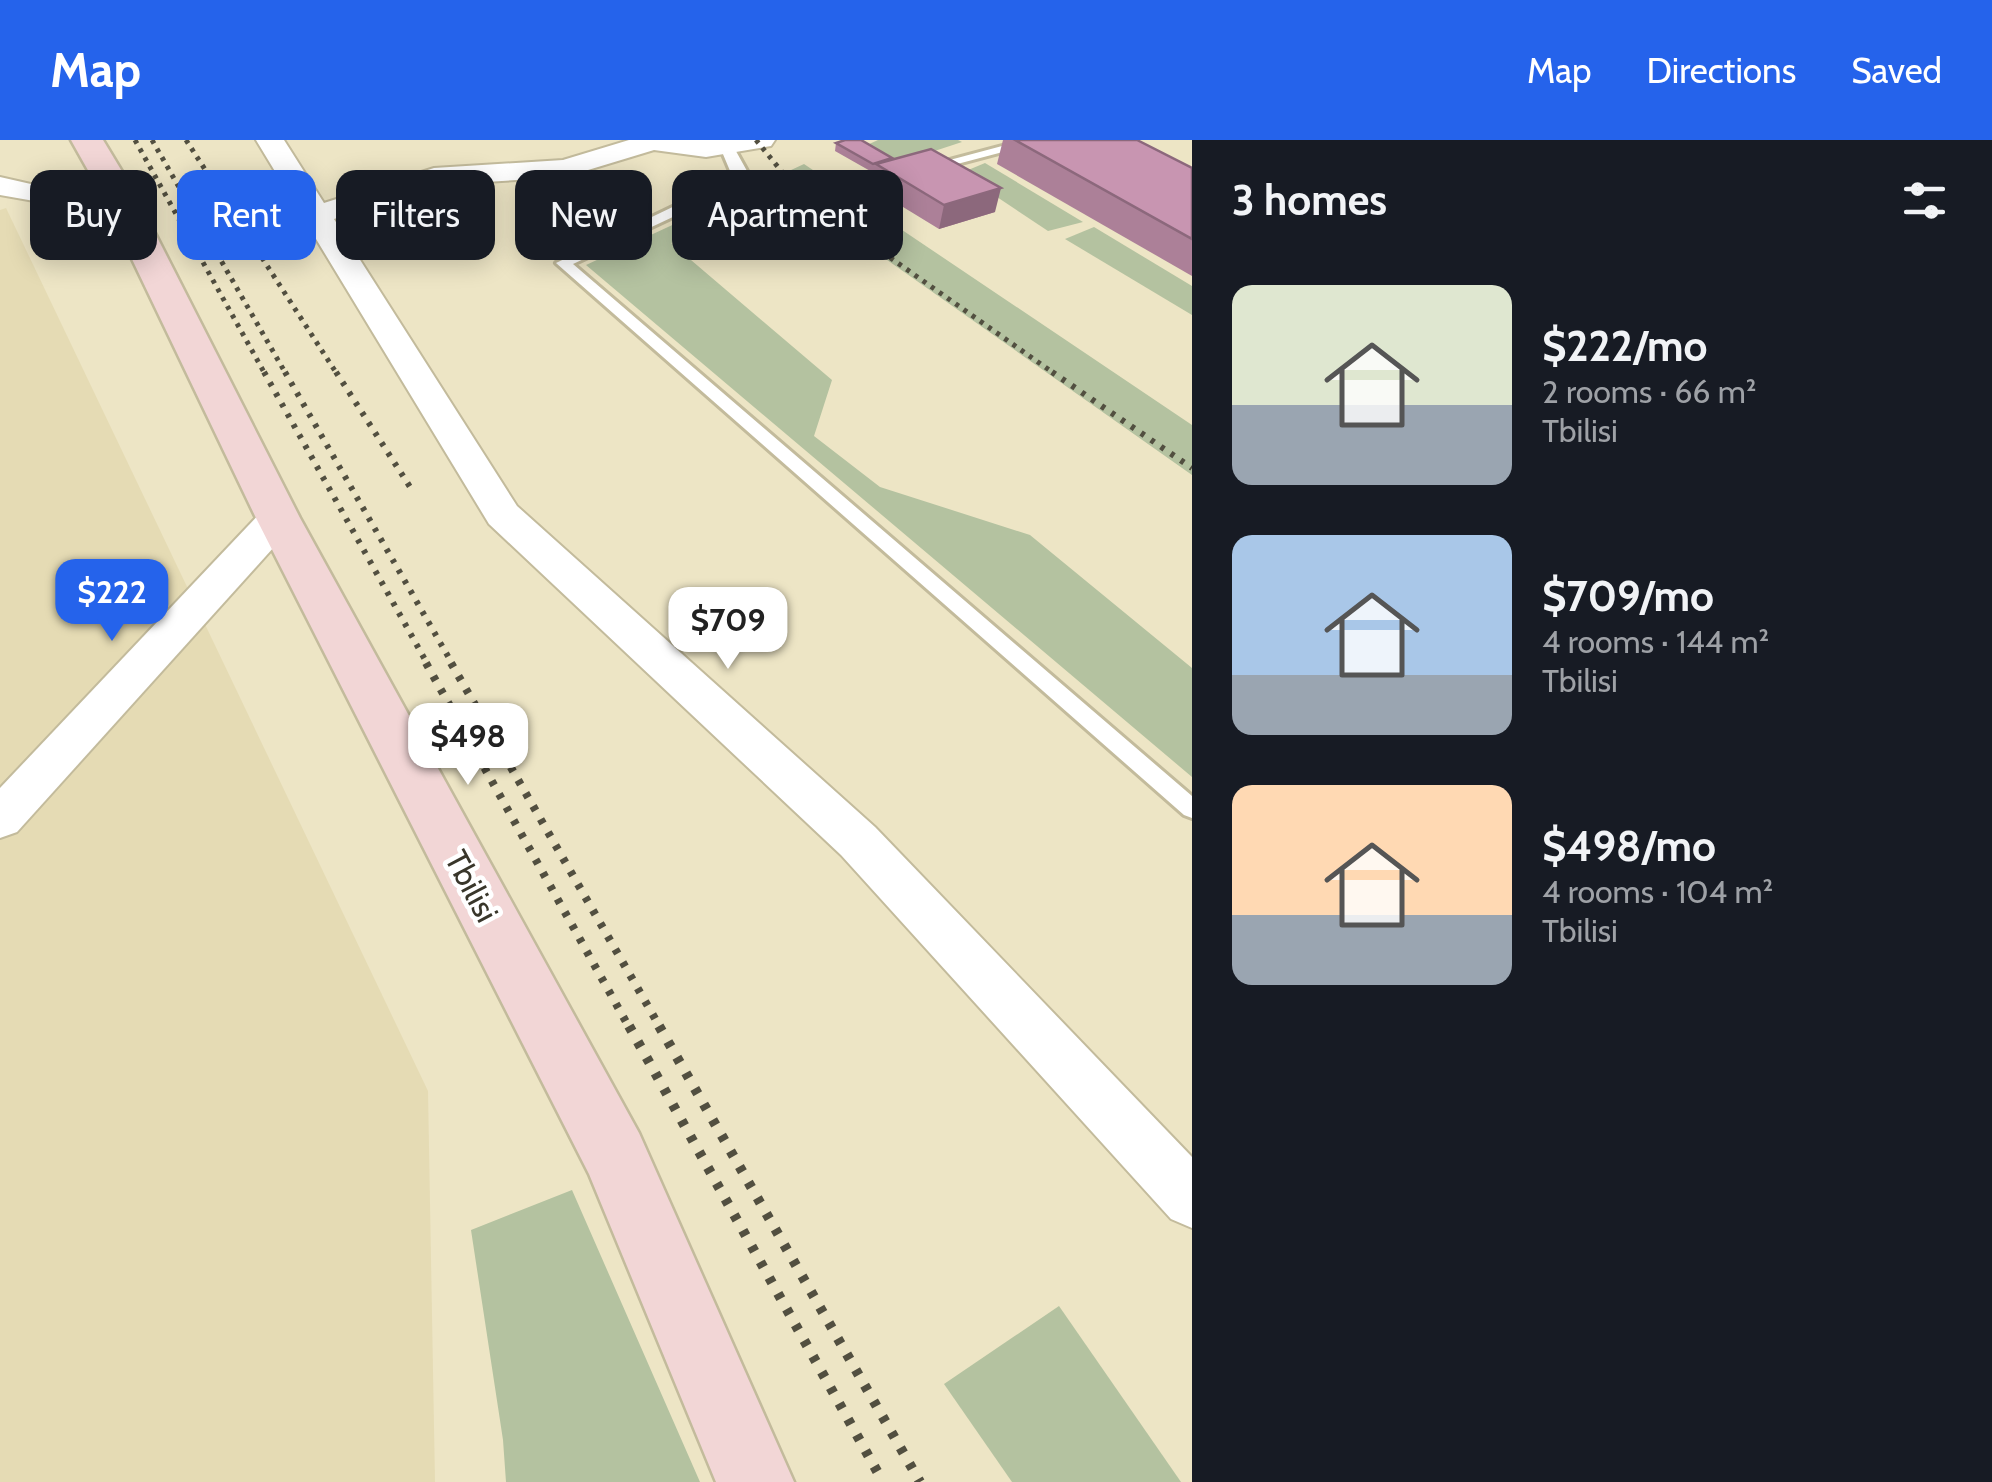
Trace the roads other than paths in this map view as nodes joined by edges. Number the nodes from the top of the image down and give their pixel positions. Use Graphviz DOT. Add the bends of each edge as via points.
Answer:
graph roads {
  1 [pos="87,140"];
  2 [pos="270,140"];
  3 [pos="761,140"];
  4 [pos="1041,140"];
  5 [pos="653,141"];
  6 [pos="727,147"];
  7 [pos="104,170"];
  8 [pos="908,172"];
  9 [pos="0,186"];
  10 [pos="30,197"];
  11 [pos="317,215"];
  12 [pos="151,260"];
  13 [pos="278,518"];
  14 [pos="1192,809"];
  15 [pos="0,819"];
  16 [pos="1192,1199"];
  17 [pos="755,1482"];
  1 -- 7 [label="main road, Tbilisi"];
  2 -- 11 [label="street"];
  3 -- 6 [label="street"];
  4 -- 8 [label="lane"];
  5 -- 6 [label="street"];
  5 -- 11 [label="street" via="566,168 434,177"];
  6 -- 14 [label="lane" via="740,180 562,263"];
  9 -- 10 [label="street"];
  11 -- 16 [label="street" via="503,515 858,841"];
  12 -- 13 [label="main road, Tbilisi"];
  13 -- 15 [label="street"];
  13 -- 17 [label="main road, Tbilisi" via="614,1156"];
}
